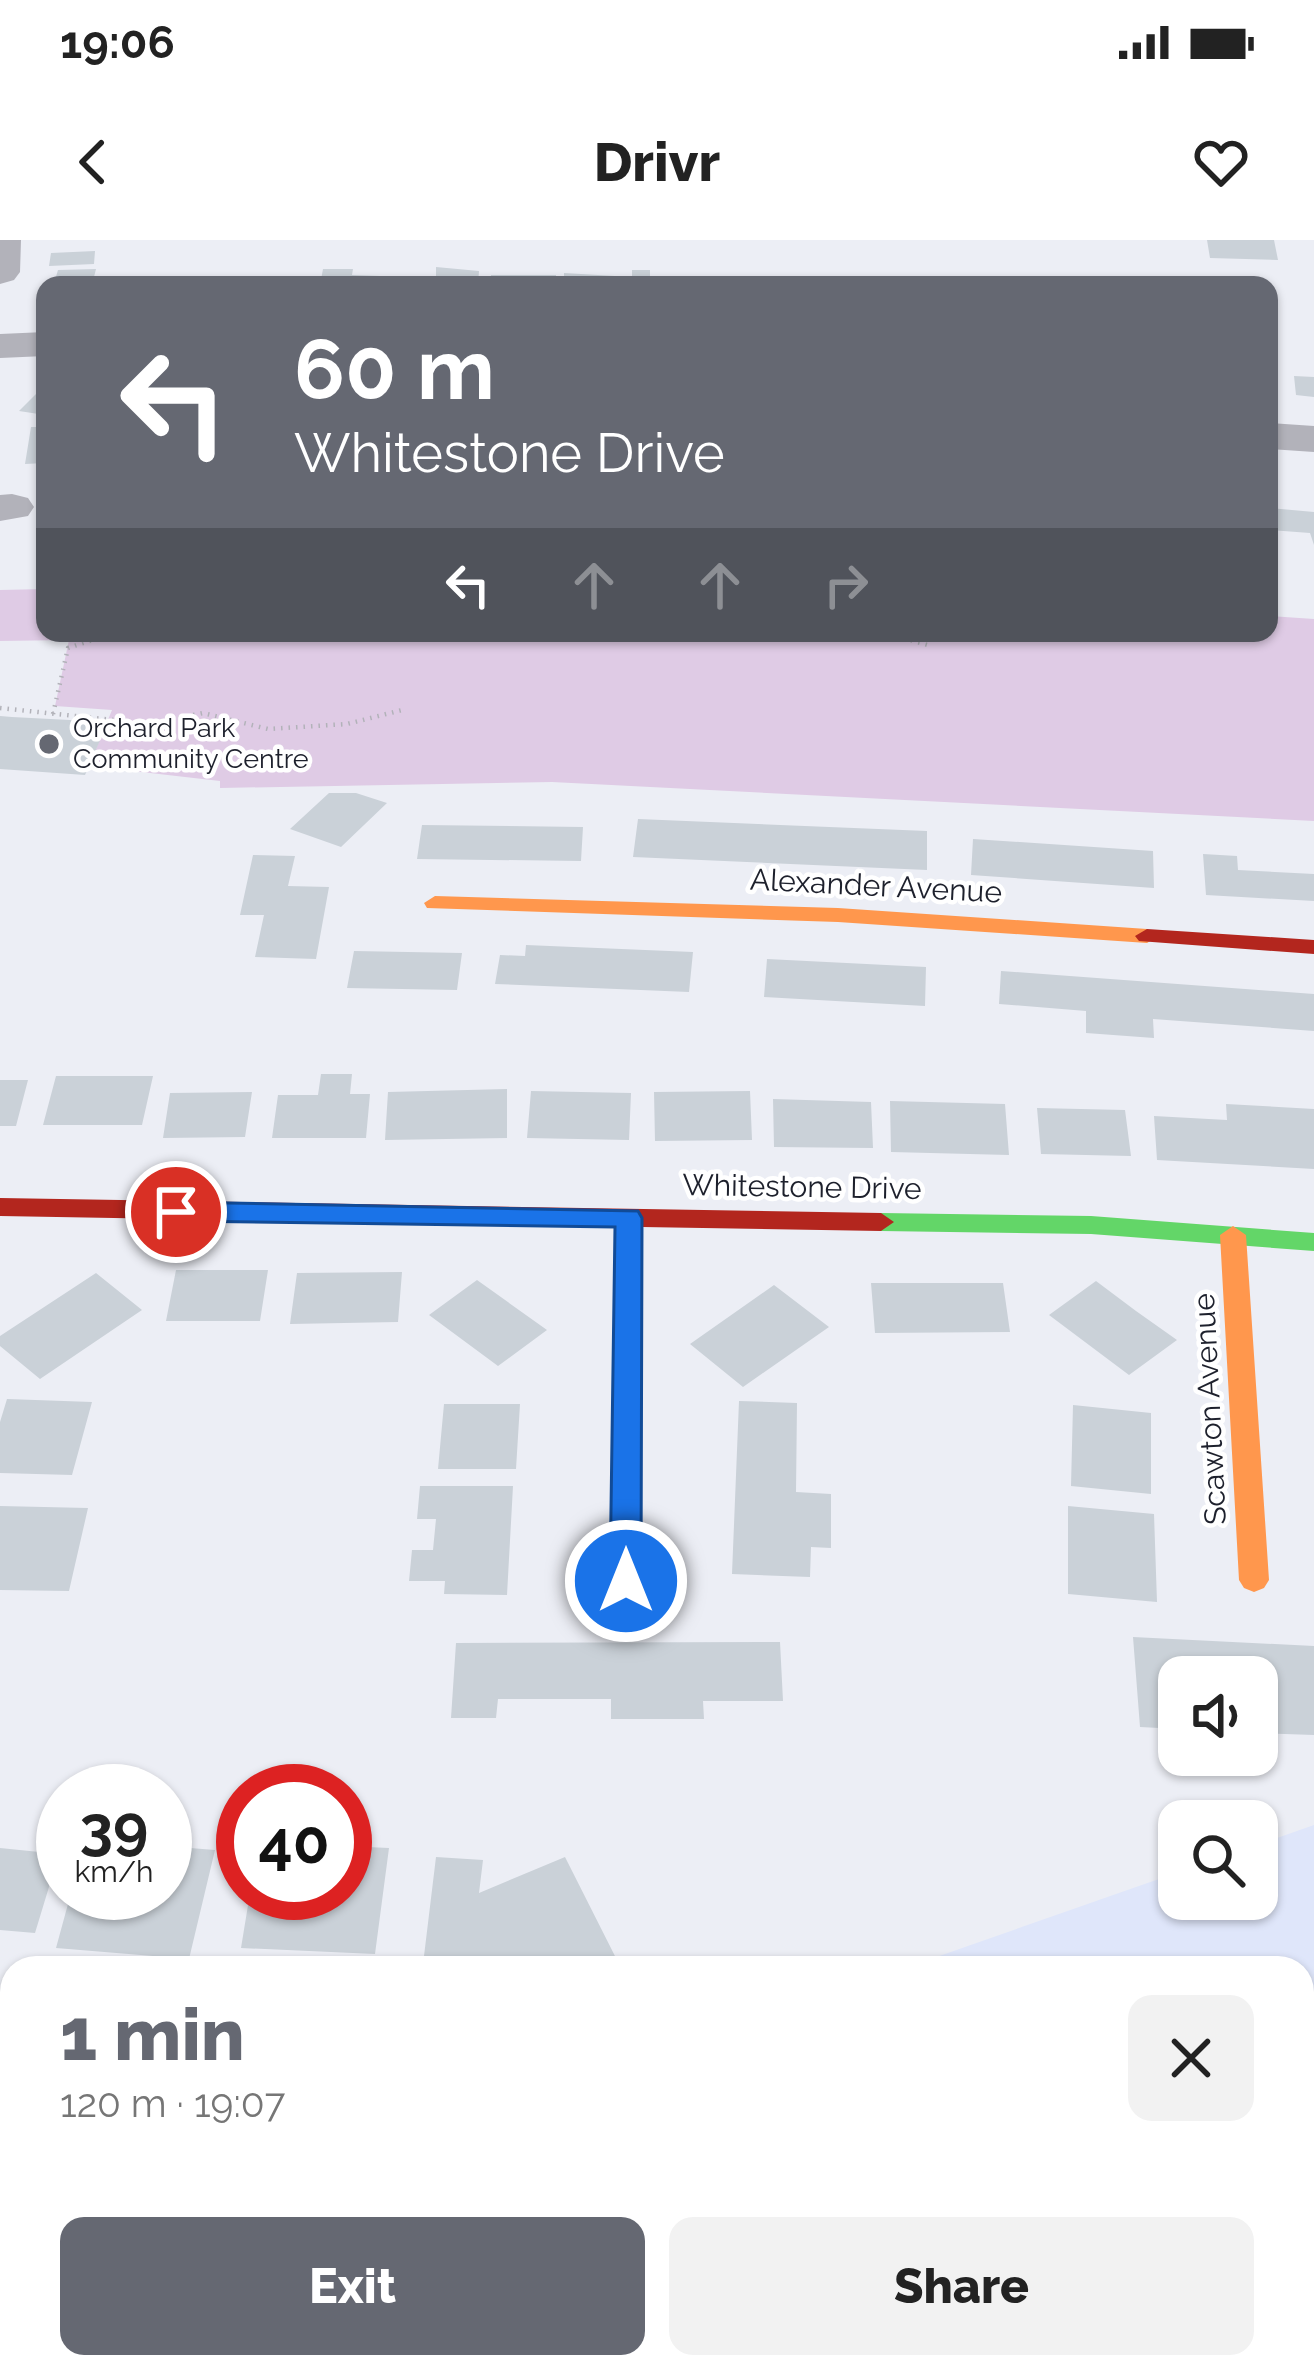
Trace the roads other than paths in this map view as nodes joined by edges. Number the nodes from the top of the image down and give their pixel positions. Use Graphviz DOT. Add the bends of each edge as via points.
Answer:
graph roads {
  1 [pos="2,240"];
  2 [pos="0,272"];
  3 [pos="36,344"];
  4 [pos="0,346"];
  5 [pos="1278,437"];
  6 [pos="1314,440"];
  7 [pos="434,903"];
  8 [pos="1314,946"];
  9 [pos="0,1207"];
  10 [pos="628,1218"];
  11 [pos="1233,1235"];
  12 [pos="1314,1242"];
  13 [pos="1254,1580"];
  14 [pos="626,1581"];
  1 -- 2 [label="street"];
  3 -- 4 [label="street"];
  5 -- 6 [label="street"];
  7 -- 8 [label="street, Alexander Avenue" via="838,915"];
  9 -- 10 [label="street, Whitestone Drive"];
  10 -- 11 [label="street, Whitestone Drive" via="1091,1225"];
  10 -- 14 [label="street"];
  11 -- 12 [label="street, Whitestone Drive"];
  11 -- 13 [label="street, Scawton Avenue"];
}
